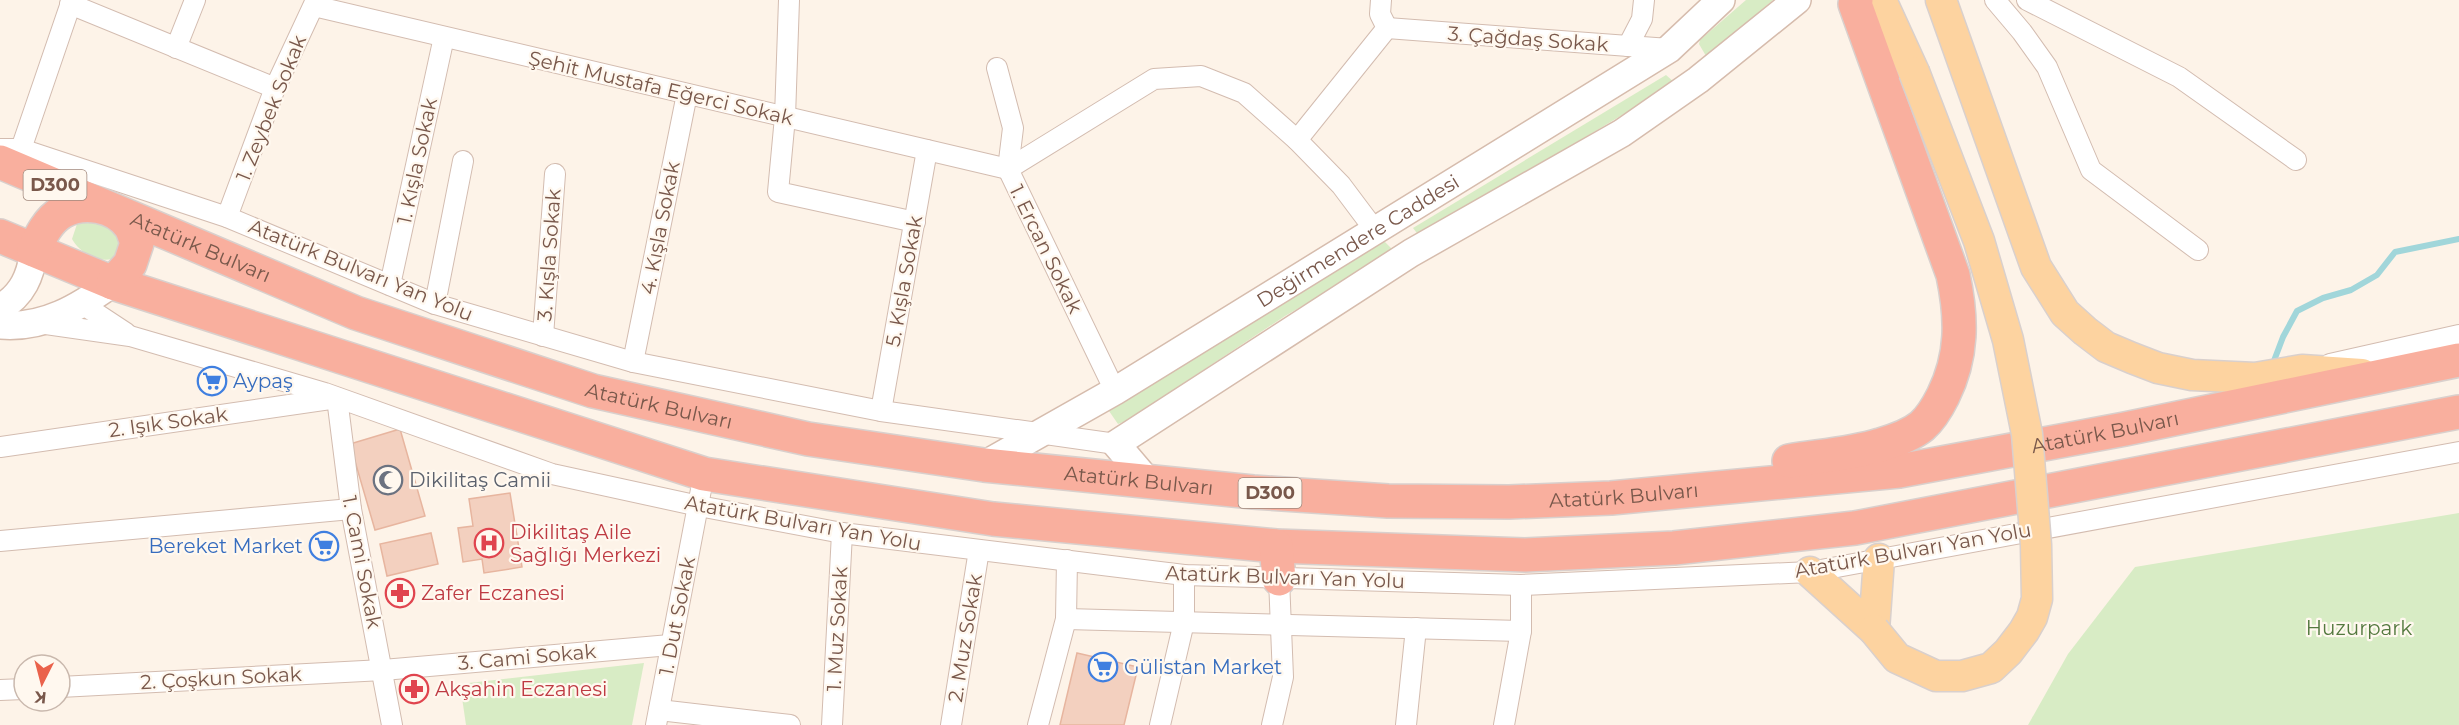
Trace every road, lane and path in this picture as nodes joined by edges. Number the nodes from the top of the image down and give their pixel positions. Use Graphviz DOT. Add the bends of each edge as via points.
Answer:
graph roads {
  1 [pos="195,0"];
  2 [pos="789,0"];
  3 [pos="1381,0"];
  4 [pos="1644,0"];
  5 [pos="1721,0"];
  6 [pos="1797,0"];
  7 [pos="1856,0"];
  8 [pos="1881,0"];
  9 [pos="1902,0"];
  10 [pos="1941,0"];
  11 [pos="1995,0"];
  12 [pos="2027,0"];
  13 [pos="71,2"];
  14 [pos="315,3"];
  15 [pos="1387,28"];
  16 [pos="444,37"];
  17 [pos="1628,46"];
  18 [pos="176,48"];
  19 [pos="1669,49"];
  20 [pos="997,68"];
  21 [pos="1914,72"];
  22 [pos="1698,80"];
  23 [pos="275,88"];
  24 [pos="687,94"];
  25 [pos="784,117"];
  26 [pos="1297,140"];
  27 [pos="0,149"];
  28 [pos="927,150"];
  29 [pos="11,156"];
  30 [pos="2296,160"];
  31 [pos="463,161"];
  32 [pos="1008,169"];
  33 [pos="555,174"];
  34 [pos="111,208"];
  35 [pos="227,217"];
  36 [pos="915,222"];
  37 [pos="1382,224"];
  38 [pos="0,236"];
  39 [pos="34,250"];
  40 [pos="2198,250"];
  41 [pos="1411,253"];
  42 [pos="113,283"];
  43 [pos="390,285"];
  44 [pos="82,304"];
  45 [pos="435,304"];
  46 [pos="0,308"];
  47 [pos="35,323"];
  48 [pos="0,325"];
  49 [pos="2459,335"];
  50 [pos="130,336"];
  51 [pos="543,336"];
  52 [pos="2459,360"];
  53 [pos="633,362"];
  54 [pos="2302,370"];
  55 [pos="2383,376"];
  56 [pos="1115,391"];
  57 [pos="337,398"];
  58 [pos="881,411"];
  59 [pos="2459,412"];
  60 [pos="1040,434"];
  61 [pos="1116,444"];
  62 [pos="0,447"];
  63 [pos="2459,452"];
  64 [pos="984,465"];
  65 [pos="704,474"];
  66 [pos="1150,483"];
  67 [pos="1719,488"];
  68 [pos="699,506"];
  69 [pos="351,510"];
  70 [pos="842,533"];
  71 [pos="0,542"];
  72 [pos="1276,546"];
  73 [pos="978,550"];
  74 [pos="1067,560"];
  75 [pos="1879,560"];
  76 [pos="1810,572"];
  77 [pos="1184,575"];
  78 [pos="1279,579"];
  79 [pos="1521,585"];
  80 [pos="1066,619"];
  81 [pos="1184,622"];
  82 [pos="1282,625"];
  83 [pos="1416,628"];
  84 [pos="1874,630"];
  85 [pos="1521,631"];
  86 [pos="670,645"];
  87 [pos="383,669"];
  88 [pos="72,686"];
  89 [pos="658,717"];
  90 [pos="392,725"];
  91 [pos="790,725"];
  92 [pos="832,725"];
  93 [pos="951,725"];
  94 [pos="1038,725"];
  95 [pos="1160,725"];
  96 [pos="1272,725"];
  97 [pos="1406,725"];
  98 [pos="1504,725"];
  1 -- 18 [label="street"];
  2 -- 25 [label="street"];
  3 -- 15 [label="street" via="1380,15"];
  4 -- 17 [label="street" via="1642,19"];
  5 -- 19 [label="street, Değirmendere Caddesi"];
  6 -- 22 [label="street, Değirmendere Caddesi"];
  7 -- 67 [label="highway" via="1953,275 1961,318 1956,362 1936,410 1922,426 1906,435 1880,446 1754,471"];
  8 -- 21 [label="main road"];
  9 -- 21 [label="main road"];
  10 -- 54 [label="main road" via="2037,267 2065,313 2106,347 2158,368 2192,375 2244,378"];
  11 -- 40 [label="street" via="2047,67 2091,170"];
  12 -- 30 [label="street" via="2179,77"];
  13 -- 18 [label="street"];
  13 -- 29 [label="street"];
  14 -- 16 [label="street, Şehit Mustafa Eğerci Sokak"];
  14 -- 23 [label="street, 1. Zeybek Sokak"];
  15 -- 17 [label="street, 3. Çağdaş Sokak"];
  15 -- 26 [label="street"];
  16 -- 24 [label="street, Şehit Mustafa Eğerci Sokak"];
  16 -- 43 [label="street, 1. Kışla Sokak"];
  17 -- 19 [label="street, 3. Çağdaş Sokak"];
  18 -- 23 [label="street"];
  19 -- 22 [label="street"];
  19 -- 37 [label="street, Değirmendere Caddesi"];
  20 -- 32 [label="street, 1. Ercan Sokak" via="1013,128"];
  21 -- 84 [label="main road, bridge" via="1979,241 2008,340 2028,434 2037,599 2024,631 2008,652 1991,668 1962,676 1936,676 1897,658"];
  22 -- 41 [label="street, Değirmendere Caddesi" via="1622,133"];
  23 -- 35 [label="street, 1. Zeybek Sokak"];
  24 -- 25 [label="street, Şehit Mustafa Eğerci Sokak"];
  24 -- 53 [label="street, 4. Kışla Sokak"];
  25 -- 28 [label="street, Şehit Mustafa Eğerci Sokak"];
  25 -- 36 [label="street" via="778,192"];
  26 -- 32 [label="street" via="1244,93 1201,76 1154,79"];
  26 -- 37 [label="street"];
  27 -- 29 [label="street, Atatürk Bulvarı Yan Yolu"];
  28 -- 32 [label="street, Şehit Mustafa Eğerci Sokak"];
  28 -- 36 [label="street, 5. Kışla Sokak"];
  29 -- 34 [label="highway, Atatürk Bulvarı / D300"];
  29 -- 35 [label="street, Atatürk Bulvarı Yan Yolu"];
  31 -- 45 [label="street"];
  32 -- 56 [label="street, 1. Ercan Sokak"];
  33 -- 51 [label="street, 3. Kışla Sokak"];
  34 -- 39 [label="highway" via="84,206 61,212 44,230"];
  34 -- 42 [label="highway" via="130,226 137,243 130,264"];
  34 -- 64 [label="highway, Atatürk Bulvarı / D300" via="356,313 593,391 808,439"];
  35 -- 43 [label="street, Atatürk Bulvarı Yan Yolu"];
  36 -- 58 [label="street, 5. Kışla Sokak"];
  37 -- 41 [label="street"];
  37 -- 56 [label="street, Değirmendere Caddesi"];
  38 -- 39 [label="highway"];
  39 -- 42 [label="highway"];
  39 -- 46 [label="street" via="32,270 23,289"];
  41 -- 61 [label="street, Değirmendere Caddesi"];
  42 -- 44 [label="street"];
  42 -- 65 [label="highway"];
  43 -- 45 [label="street, Atatürk Bulvarı Yan Yolu"];
  44 -- 47 [label="street"];
  44 -- 50 [label="street"];
  45 -- 51 [label="street, Atatürk Bulvarı Yan Yolu"];
  47 -- 48 [label="street"];
  47 -- 50 [label="street"];
  49 -- 54 [label="street"];
  50 -- 57 [label="street, Atatürk Bulvarı Yan Yolu"];
  51 -- 53 [label="street, Atatürk Bulvarı Yan Yolu"];
  52 -- 55 [label="highway, Atatürk Bulvarı / D300"];
  53 -- 58 [label="street, Atatürk Bulvarı Yan Yolu"];
  54 -- 55 [label="main road"];
  55 -- 67 [label="highway, Atatürk Bulvarı / D300" via="1899,471"];
  56 -- 60 [label="street, Değirmendere Caddesi"];
  57 -- 62 [label="street, 2. Işık Sokak"];
  57 -- 68 [label="street, Atatürk Bulvarı Yan Yolu" via="552,474"];
  57 -- 69 [label="street, 1. Cami Sokak"];
  58 -- 60 [label="street, Atatürk Bulvarı Yan Yolu"];
  59 -- 72 [label="highway" via="1855,528 1674,549 1526,555"];
  60 -- 61 [label="street, Atatürk Bulvarı Yan Yolu"];
  60 -- 64 [label="street, Değirmendere Caddesi"];
  61 -- 66 [label="street"];
  63 -- 75 [label="street, Atatürk Bulvarı Yan Yolu"];
  64 -- 66 [label="highway, Atatürk Bulvarı / D300"];
  65 -- 68 [label="street, 1. Dut Sokak"];
  65 -- 72 [label="highway" via="993,519"];
  66 -- 67 [label="highway, Atatürk Bulvarı / D300" via="1388,501 1509,502"];
  68 -- 70 [label="street, Atatürk Bulvarı Yan Yolu"];
  68 -- 86 [label="street, 1. Dut Sokak"];
  69 -- 71 [label="street"];
  69 -- 87 [label="street, 1. Cami Sokak"];
  70 -- 73 [label="street, Atatürk Bulvarı Yan Yolu"];
  70 -- 92 [label="street, 1. Muz Sokak"];
  72 -- 78 [label="highway"];
  73 -- 74 [label="street, Atatürk Bulvarı Yan Yolu"];
  73 -- 93 [label="street, 2. Muz Sokak"];
  74 -- 77 [label="street, Atatürk Bulvarı Yan Yolu"];
  74 -- 80 [label="street"];
  75 -- 76 [label="street, Atatürk Bulvarı Yan Yolu"];
  75 -- 84 [label="main road"];
  76 -- 79 [label="street, Atatürk Bulvarı Yan Yolu"];
  76 -- 84 [label="main road"];
  77 -- 78 [label="street, Atatürk Bulvarı Yan Yolu"];
  77 -- 81 [label="street"];
  78 -- 79 [label="street, Atatürk Bulvarı Yan Yolu"];
  78 -- 82 [label="street"];
  79 -- 85 [label="street"];
  80 -- 81 [label="street"];
  80 -- 94 [label="street"];
  81 -- 82 [label="street"];
  81 -- 95 [label="street"];
  82 -- 83 [label="street"];
  82 -- 96 [label="street" via="1283,677"];
  83 -- 85 [label="street"];
  83 -- 97 [label="street"];
  85 -- 98 [label="street"];
  86 -- 87 [label="street, 3. Cami Sokak"];
  86 -- 89 [label="street, 1. Dut Sokak"];
  87 -- 88 [label="street, 2. Çoşkun Sokak"];
  87 -- 90 [label="street, 1. Cami Sokak"];
  89 -- 91 [label="street"];
}
